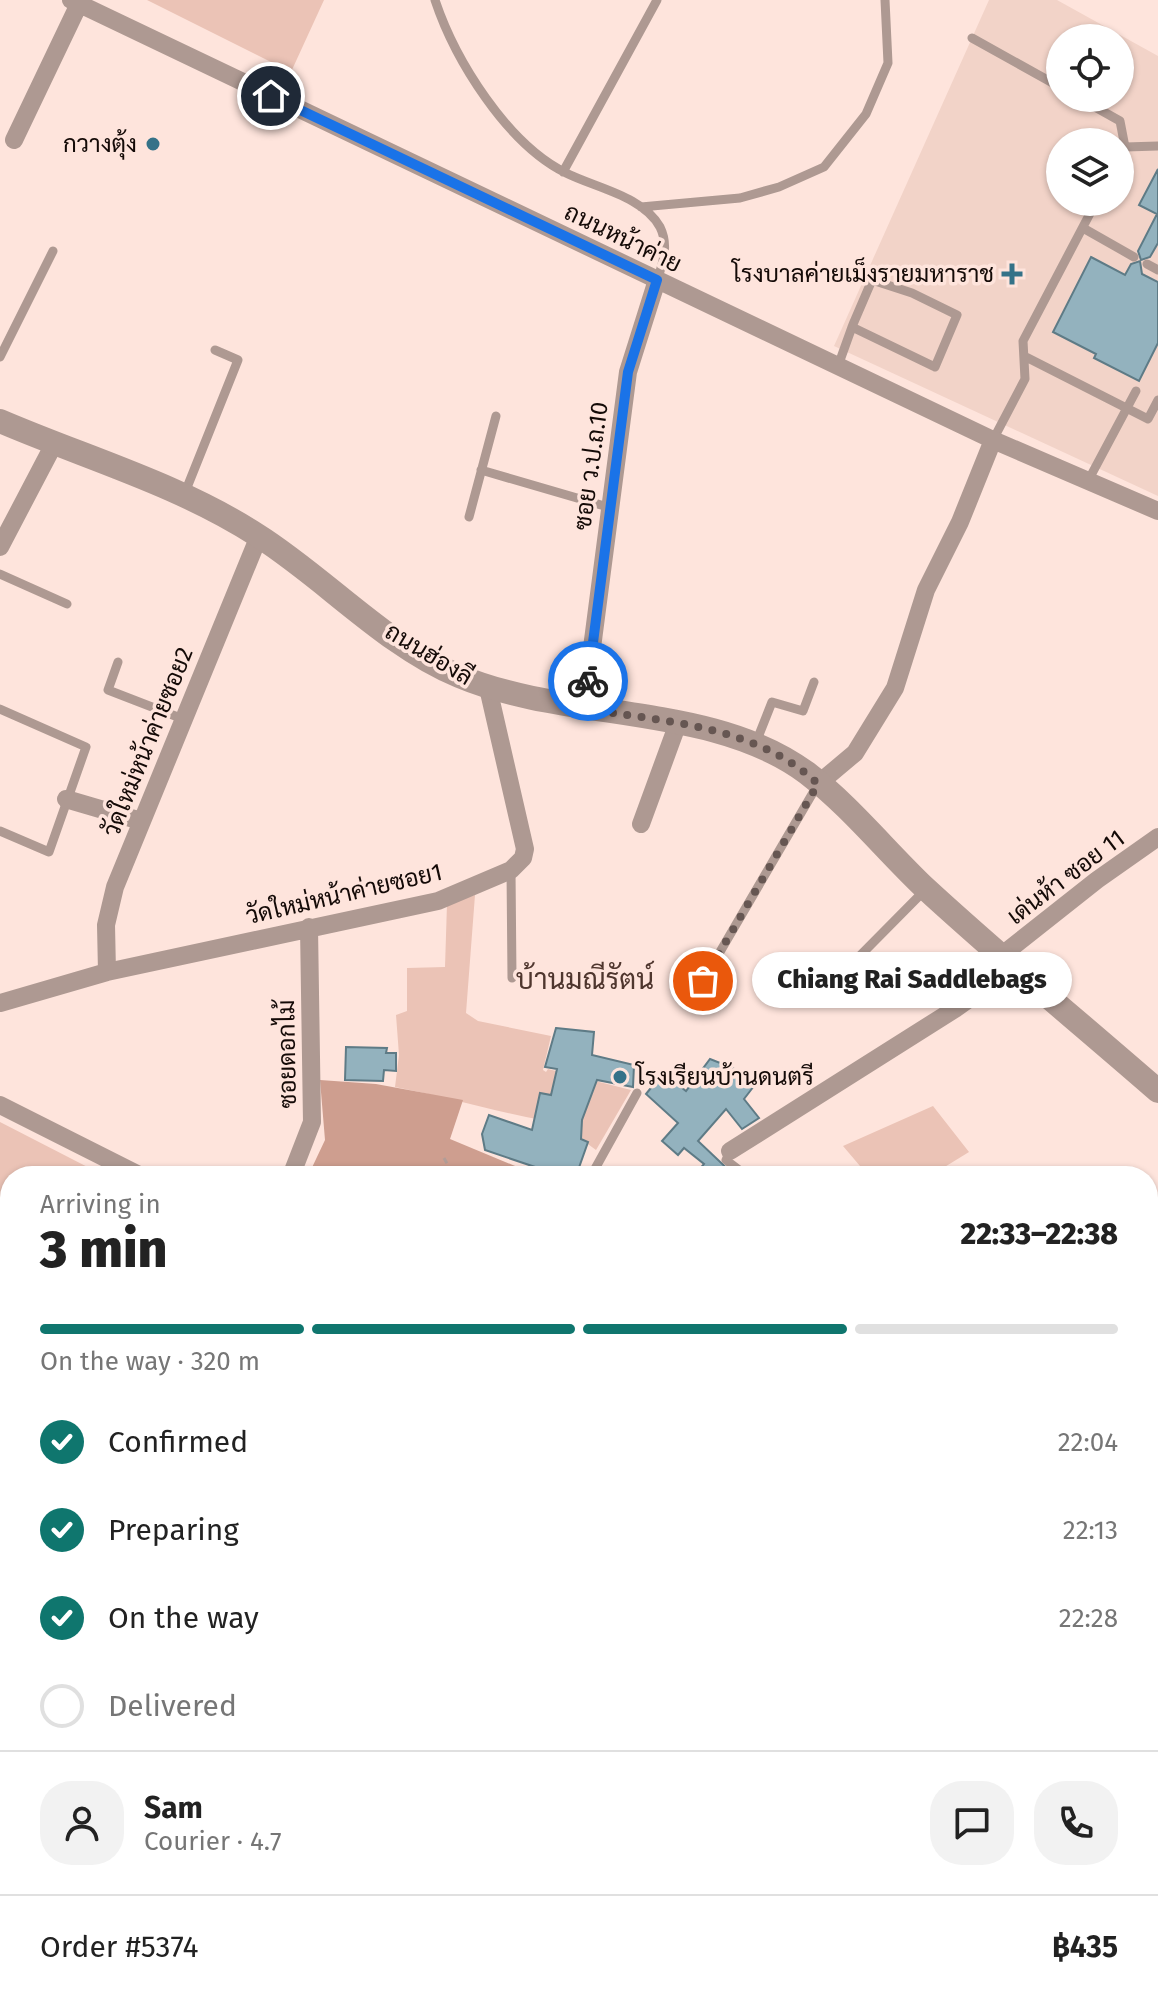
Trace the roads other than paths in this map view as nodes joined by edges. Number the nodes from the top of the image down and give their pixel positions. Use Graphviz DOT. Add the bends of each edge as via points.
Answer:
graph roads {
  1 [pos="435,0"];
  2 [pos="657,0"];
  3 [pos="885,0"];
  4 [pos="75,2"];
  5 [pos="972,38"];
  6 [pos="1046,79"];
  7 [pos="1104,112"];
  8 [pos="1121,128"];
  9 [pos="14,140"];
  10 [pos="1158,146"];
  11 [pos="1134,147"];
  12 [pos="563,172"];
  13 [pos="641,207"];
  14 [pos="1089,216"];
  15 [pos="1083,228"];
  16 [pos="53,251"];
  17 [pos="1134,257"];
  18 [pos="1147,264"];
  19 [pos="1158,270"];
  20 [pos="657,280"];
  21 [pos="852,327"];
  22 [pos="215,350"];
  23 [pos="1024,356"];
  24 [pos="0,357"];
  25 [pos="838,366"];
  26 [pos="1136,391"];
  27 [pos="1158,400"];
  28 [pos="1127,407"];
  29 [pos="496,416"];
  30 [pos="0,421"];
  31 [pos="993,440"];
  32 [pos="54,444"];
  33 [pos="481,470"];
  34 [pos="1088,481"];
  35 [pos="184,495"];
  36 [pos="608,507"];
  37 [pos="1158,511"];
  38 [pos="469,517"];
  39 [pos="259,536"];
  40 [pos="0,547"];
  41 [pos="0,574"];
  42 [pos="67,604"];
  43 [pos="118,662"];
  44 [pos="814,682"];
  45 [pos="488,688"];
  46 [pos="0,709"];
  47 [pos="584,709"];
  48 [pos="183,719"];
  49 [pos="678,723"];
  50 [pos="755,745"];
  51 [pos="818,784"];
  52 [pos="66,799"];
  53 [pos="141,821"];
  54 [pos="641,824"];
  55 [pos="0,831"];
  56 [pos="1158,837"];
  57 [pos="511,870"];
  58 [pos="926,889"];
  59 [pos="309,927"];
  60 [pos="1008,961"];
  61 [pos="107,972"];
  62 [pos="785,975"];
  63 [pos="512,978"];
  64 [pos="703,981"];
  65 [pos="0,1003"];
  66 [pos="1158,1091"];
  67 [pos="637,1093"];
  68 [pos="0,1105"];
  69 [pos="730,1151"];
  70 [pos="121,1166"];
  71 [pos="295,1166"];
  72 [pos="597,1166"];
  73 [pos="734,1166"];
  1 -- 12 [label="lane" via="446,34 481,92 529,146"];
  2 -- 12 [label="lane"];
  3 -- 13 [label="lane" via="888,63 866,114 824,167 740,198"];
  4 -- 9 [label="street"];
  4 -- 20 [label="street, ถนนหน้าค่าย"];
  5 -- 6 [label="lane"];
  7 -- 8 [label="lane" via="1120,121"];
  10 -- 11 [label="lane"];
  12 -- 13 [label="lane"];
  13 -- 20 [label="lane" via="661,229 666,258"];
  14 -- 15 [label="lane"];
  15 -- 17 [label="lane"];
  15 -- 23 [label="lane" via="1023,341"];
  16 -- 24 [label="lane"];
  18 -- 19 [label="lane"];
  20 -- 25 [label="street, ถนนหน้าค่าย"];
  20 -- 36 [label="street, ซอย ว.ป.ถ.10" via="628,372"];
  21 -- 21 [label="lane" via="935,367 957,315 872,280"];
  21 -- 25 [label="lane"];
  22 -- 35 [label="lane" via="238,360"];
  23 -- 28 [label="lane"];
  23 -- 31 [label="lane" via="1025,379"];
  25 -- 31 [label="street, ถนนหน้าค่าย"];
  26 -- 28 [label="lane"];
  27 -- 28 [label="lane" via="1148,419"];
  28 -- 34 [label="lane"];
  29 -- 33 [label="lane"];
  30 -- 32 [label="street, ถนนฮ่องลี"];
  31 -- 34 [label="street, ถนนหน้าค่าย"];
  31 -- 51 [label="street" via="926,590 895,688 855,753"];
  32 -- 35 [label="street, ถนนฮ่องลี"];
  32 -- 40 [label="street"];
  33 -- 36 [label="lane"];
  33 -- 38 [label="lane"];
  34 -- 37 [label="street, ถนนหน้าค่าย"];
  35 -- 39 [label="street, ถนนฮ่องลี"];
  36 -- 47 [label="street, ซอย ว.ป.ถ.10"];
  39 -- 45 [label="street, ถนนฮ่องลี" via="419,655"];
  39 -- 48 [label="street, วัดใหม่หน้าค่ายซอย2"];
  41 -- 42 [label="lane"];
  43 -- 48 [label="lane" via="108,690"];
  44 -- 50 [label="lane" via="803,711 772,702"];
  45 -- 47 [label="street, ถนนฮ่องลี"];
  45 -- 57 [label="street" via="525,849"];
  46 -- 52 [label="lane" via="86,747"];
  47 -- 49 [label="street, ถนนฮ่องลี"];
  48 -- 53 [label="street, วัดใหม่หน้าค่ายซอย2"];
  49 -- 50 [label="street, ถนนฮ่องลี"];
  49 -- 54 [label="street"];
  50 -- 51 [label="street, ถนนฮ่องลี"];
  51 -- 58 [label="street, ถนนฮ่องลี"];
  51 -- 64 [label="lane"];
  52 -- 53 [label="street"];
  52 -- 55 [label="lane" via="49,852"];
  53 -- 61 [label="street, วัดใหม่หน้าค่ายซอย2" via="106,925"];
  56 -- 60 [label="street, เด่นห้า ซอย 11" via="1097,880"];
  57 -- 59 [label="street, วัดใหม่หน้าค่ายซอย1" via="438,901"];
  57 -- 63 [label="lane"];
  58 -- 60 [label="street, ถนนฮ่องลี"];
  58 -- 62 [label="lane" via="831,985 812,989"];
  59 -- 61 [label="street, วัดใหม่หน้าค่ายซอย1"];
  59 -- 71 [label="street, ซอยดอกไม้" via="312,1122"];
  60 -- 66 [label="street, ถนนฮ่องลี"];
  60 -- 69 [label="street, เด่นห้า ซอย 11" via="955,1009"];
  61 -- 65 [label="street, วัดใหม่หน้าค่ายซอย1"];
  67 -- 72 [label="lane"];
  68 -- 70 [label="street"];
  69 -- 73 [label="lane" via="726,1160"];
}
